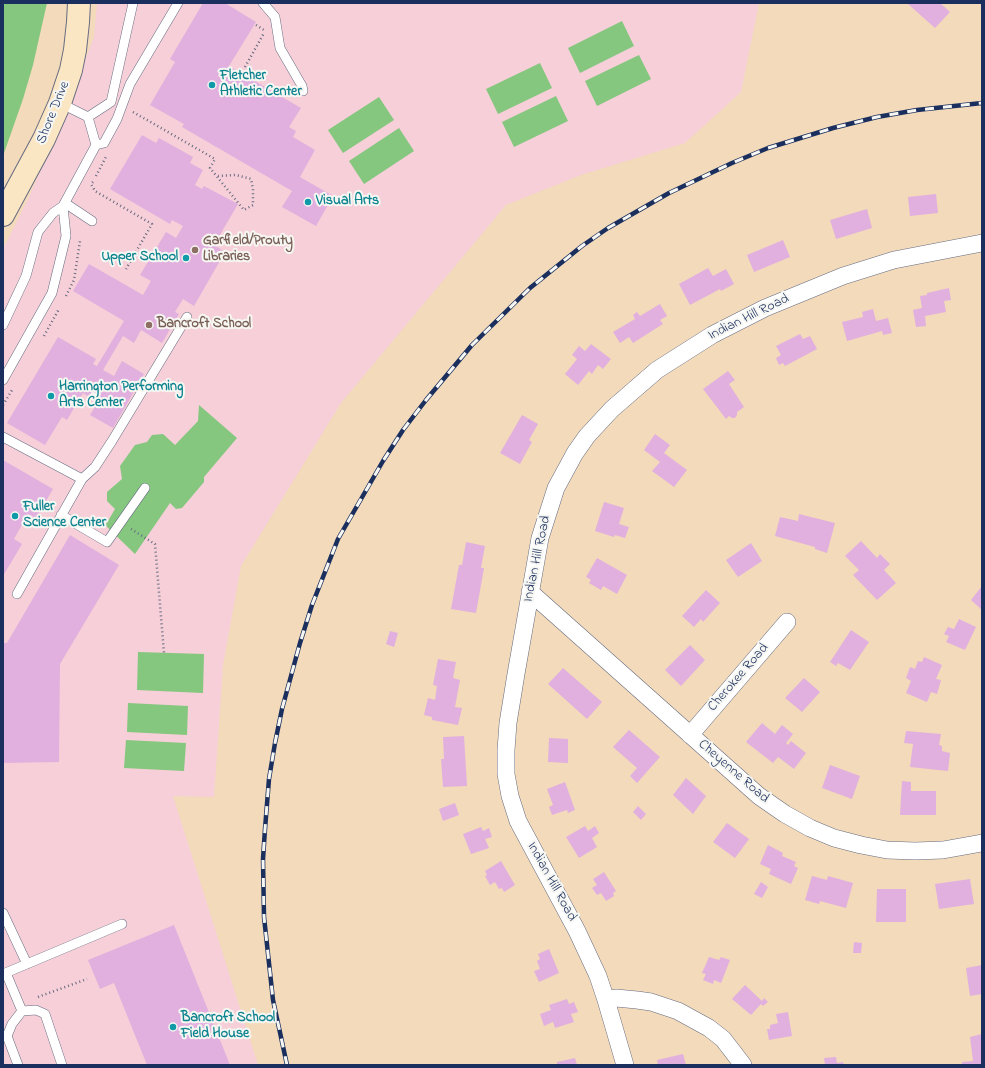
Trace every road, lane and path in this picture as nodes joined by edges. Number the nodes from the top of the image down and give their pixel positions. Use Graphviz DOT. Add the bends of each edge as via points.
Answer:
graph roads {
  1 [pos="79,3"];
  2 [pos="132,3"];
  3 [pos="178,3"];
  4 [pos="263,3"];
  5 [pos="256,25"];
  6 [pos="245,67"];
  7 [pos="303,91"];
  8 [pos="60,103"];
  9 [pos="136,105"];
  10 [pos="122,106"];
  11 [pos="134,114"];
  12 [pos="88,117"];
  13 [pos="96,145"];
  14 [pos="108,154"];
  15 [pos="218,176"];
  16 [pos="64,204"];
  17 [pos="3,215"];
  18 [pos="92,221"];
  19 [pos="982,242"];
  20 [pos="126,269"];
  21 [pos="188,317"];
  22 [pos="3,325"];
  23 [pos="3,380"];
  24 [pos="3,437"];
  25 [pos="82,479"];
  26 [pos="145,488"];
  27 [pos="62,515"];
  28 [pos="121,522"];
  29 [pos="530,592"];
  30 [pos="17,594"];
  31 [pos="787,622"];
  32 [pos="164,653"];
  33 [pos="690,735"];
  34 [pos="982,843"];
  35 [pos="3,913"];
  36 [pos="122,924"];
  37 [pos="27,964"];
  38 [pos="4,974"];
  39 [pos="87,979"];
  40 [pos="606,1000"];
  41 [pos="21,1008"];
  42 [pos="18,1065"];
  43 [pos="62,1065"];
  44 [pos="624,1065"];
  45 [pos="743,1065"];
  1 -- 8 [label="main road, Shore Drive" via="75,50"];
  2 -- 12 [label="lane" via="111,102"];
  3 -- 10 [label="lane" via="130,84"];
  4 -- 7 [label="lane" via="275,17 280,48"];
  5 -- 6 [label="path" via="266,30"];
  8 -- 12 [label="lane"];
  8 -- 17 [label="main road, Shore Drive" via="44,139"];
  9 -- 11 [label="path"];
  10 -- 11 [label="path"];
  10 -- 13 [label="lane" via="104,143"];
  11 -- 15 [label="path" via="215,158 210,168"];
  12 -- 13 [label="lane"];
  13 -- 16 [label="lane"];
  14 -- 20 [label="path" via="92,184 95,190 152,224"];
  15 -- 15 [label="path" via="244,210 253,205 251,179 236,175"];
  16 -- 18 [label="lane"];
  16 -- 22 [label="lane" via="38,232 26,276"];
  16 -- 23 [label="lane" via="66,236 52,293"];
  19 -- 29 [label="street, Indian Hill Road" via="894,260 843,276 748,316 656,370 599,422 565,470 550,504 540,538"];
  21 -- 25 [label="lane" via="95,467"];
  24 -- 25 [label="lane"];
  25 -- 27 [label="lane"];
  26 -- 28 [label="lane"];
  27 -- 28 [label="lane" via="107,542"];
  27 -- 30 [label="lane"];
  28 -- 32 [label="path" via="155,544"];
  29 -- 33 [label="street, Cheyenne Road"];
  29 -- 40 [label="street, Indian Hill Road" via="508,723 506,763 510,796 518,821 584,945"];
  31 -- 33 [label="street, Cherokee Road"];
  33 -- 34 [label="street, Cheyenne Road" via="778,810 834,838 887,850 914,851 943,850"];
  35 -- 37 [label="lane"];
  36 -- 37 [label="lane"];
  37 -- 38 [label="lane"];
  38 -- 41 [label="lane"];
  39 -- 41 [label="path"];
  40 -- 44 [label="street, Indian Hill Road"];
  40 -- 45 [label="street" via="616,998 651,1002 678,1011 723,1039"];
  41 -- 42 [label="lane" via="7,1036"];
  41 -- 43 [label="lane" via="45,1014"];
}
